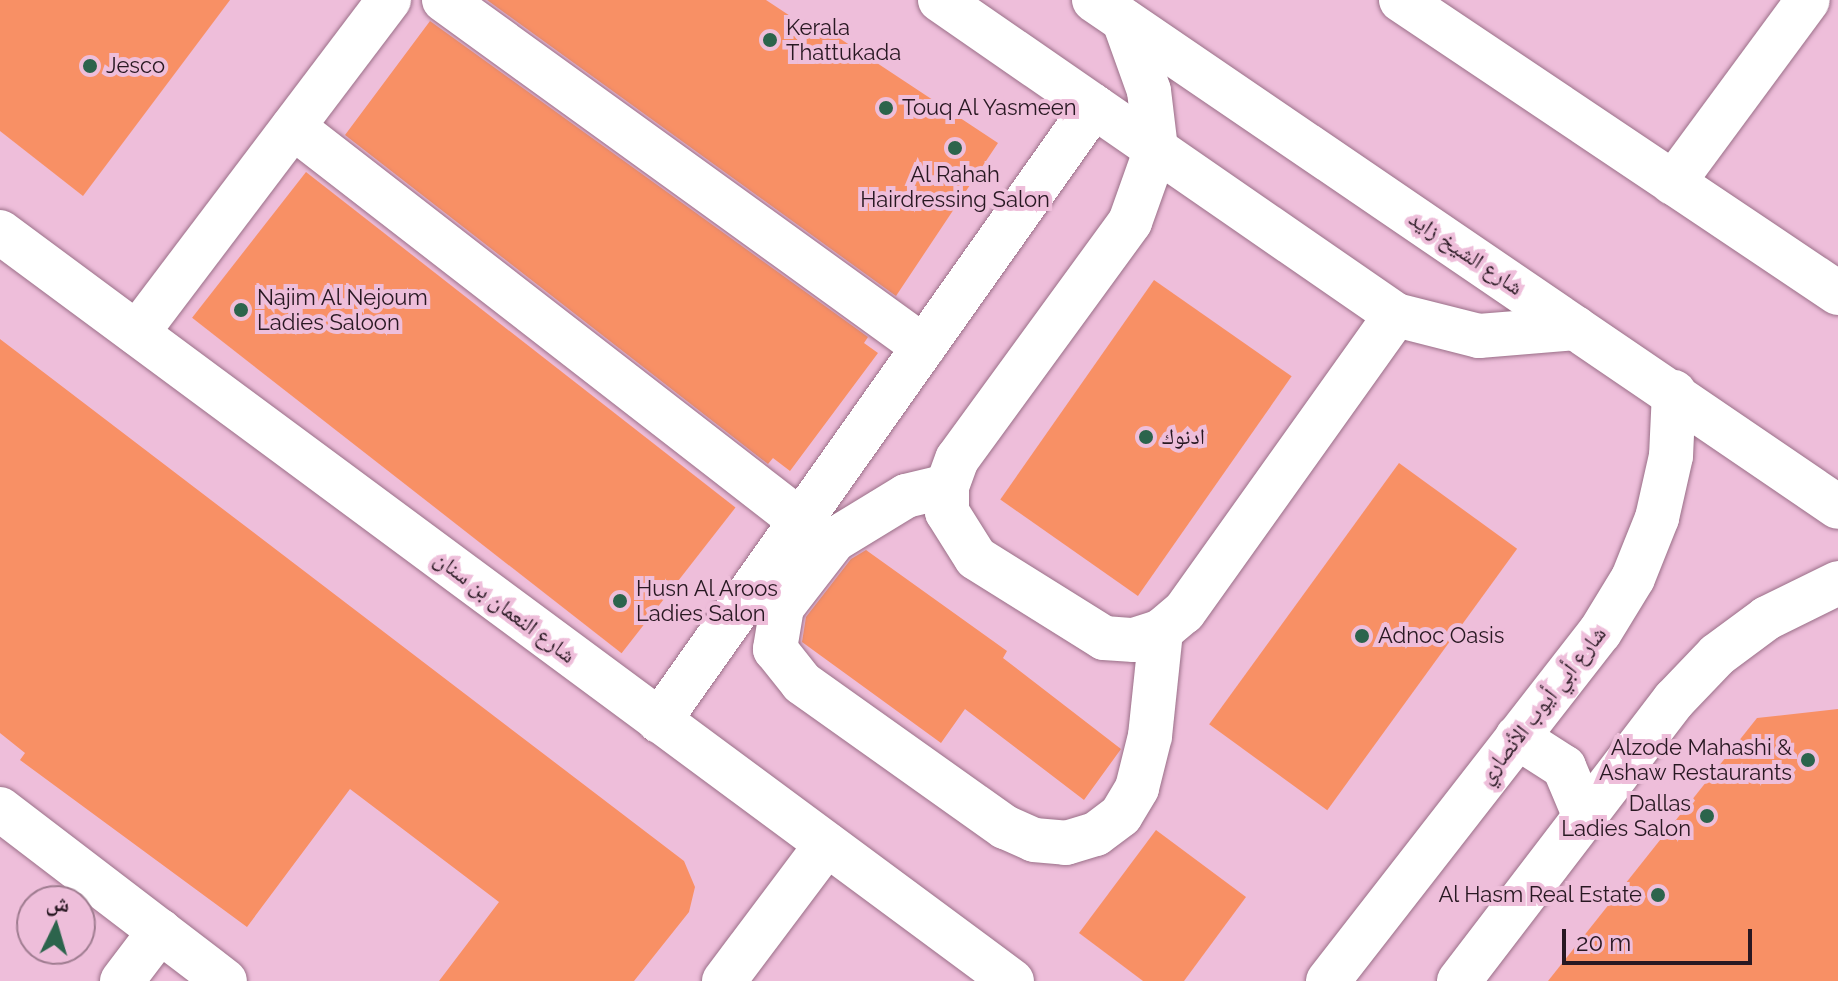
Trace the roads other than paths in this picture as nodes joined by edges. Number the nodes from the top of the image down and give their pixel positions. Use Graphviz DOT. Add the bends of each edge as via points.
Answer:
graph roads {
  1 [pos="389,0"];
  2 [pos="444,0"];
  3 [pos="940,0"];
  4 [pos="1401,0"];
  5 [pos="1808,0"];
  6 [pos="1109,10"];
  7 [pos="1094,106"];
  8 [pos="293,127"];
  9 [pos="1156,149"];
  10 [pos="1673,183"];
  11 [pos="0,232"];
  12 [pos="1838,293"];
  13 [pos="1396,315"];
  14 [pos="1576,328"];
  15 [pos="137,333"];
  16 [pos="924,347"];
  17 [pos="1674,392"];
  18 [pos="947,486"];
  19 [pos="1838,507"];
  20 [pos="801,521"];
  21 [pos="1838,583"];
  22 [pos="1161,631"];
  23 [pos="659,721"];
  24 [pos="1517,737"];
  25 [pos="0,809"];
  26 [pos="1585,817"];
  27 [pos="827,844"];
  28 [pos="160,931"];
  29 [pos="122,981"];
  30 [pos="225,981"];
  31 [pos="724,981"];
  32 [pos="1012,981"];
  33 [pos="1328,981"];
  34 [pos="1459,981"];
  1 -- 8 [label="street"];
  2 -- 16 [label="street"];
  3 -- 7 [label="street"];
  4 -- 10 [label="street"];
  5 -- 10 [label="street"];
  6 -- 9 [label="street" via="1149,91"];
  6 -- 14 [label="street, شارع الشيخ زايد"];
  7 -- 9 [label="street"];
  7 -- 16 [label="street"];
  8 -- 15 [label="street"];
  8 -- 20 [label="street"];
  9 -- 13 [label="street"];
  9 -- 18 [label="street" via="1130,222 957,459"];
  10 -- 12 [label="street"];
  11 -- 15 [label="street, شارع النعمان بن سنان"];
  13 -- 14 [label="street" via="1479,336"];
  13 -- 22 [label="street" via="1184,612"];
  14 -- 17 [label="street, شارع الشيخ زايد"];
  15 -- 23 [label="street, شارع النعمان بن سنان"];
  16 -- 20 [label="street"];
  17 -- 19 [label="street, شارع الشيخ زايد"];
  17 -- 24 [label="street, شارع أبي أيوب الأنصاري" via="1671,456 1657,518 1633,578"];
  18 -- 22 [label="street" via="947,512 957,537 976,558 1104,638 1134,640"];
  18 -- 22 [label="street" via="906,496 834,540 782,607 775,649 802,683 1005,827 1034,840 1066,843 1096,834 1121,815 1137,788 1150,736"];
  20 -- 23 [label="street"];
  21 -- 26 [label="street" via="1767,618 1717,655 1674,700"];
  23 -- 27 [label="street, شارع النعمان بن سنان"];
  24 -- 26 [label="street" via="1564,767"];
  24 -- 33 [label="street, شارع أبي أيوب الأنصاري"];
  25 -- 28 [label="street"];
  26 -- 34 [label="street"];
  27 -- 31 [label="street"];
  27 -- 32 [label="street, شارع النعمان بن سنان"];
  28 -- 29 [label="street"];
  28 -- 30 [label="street"];
}
